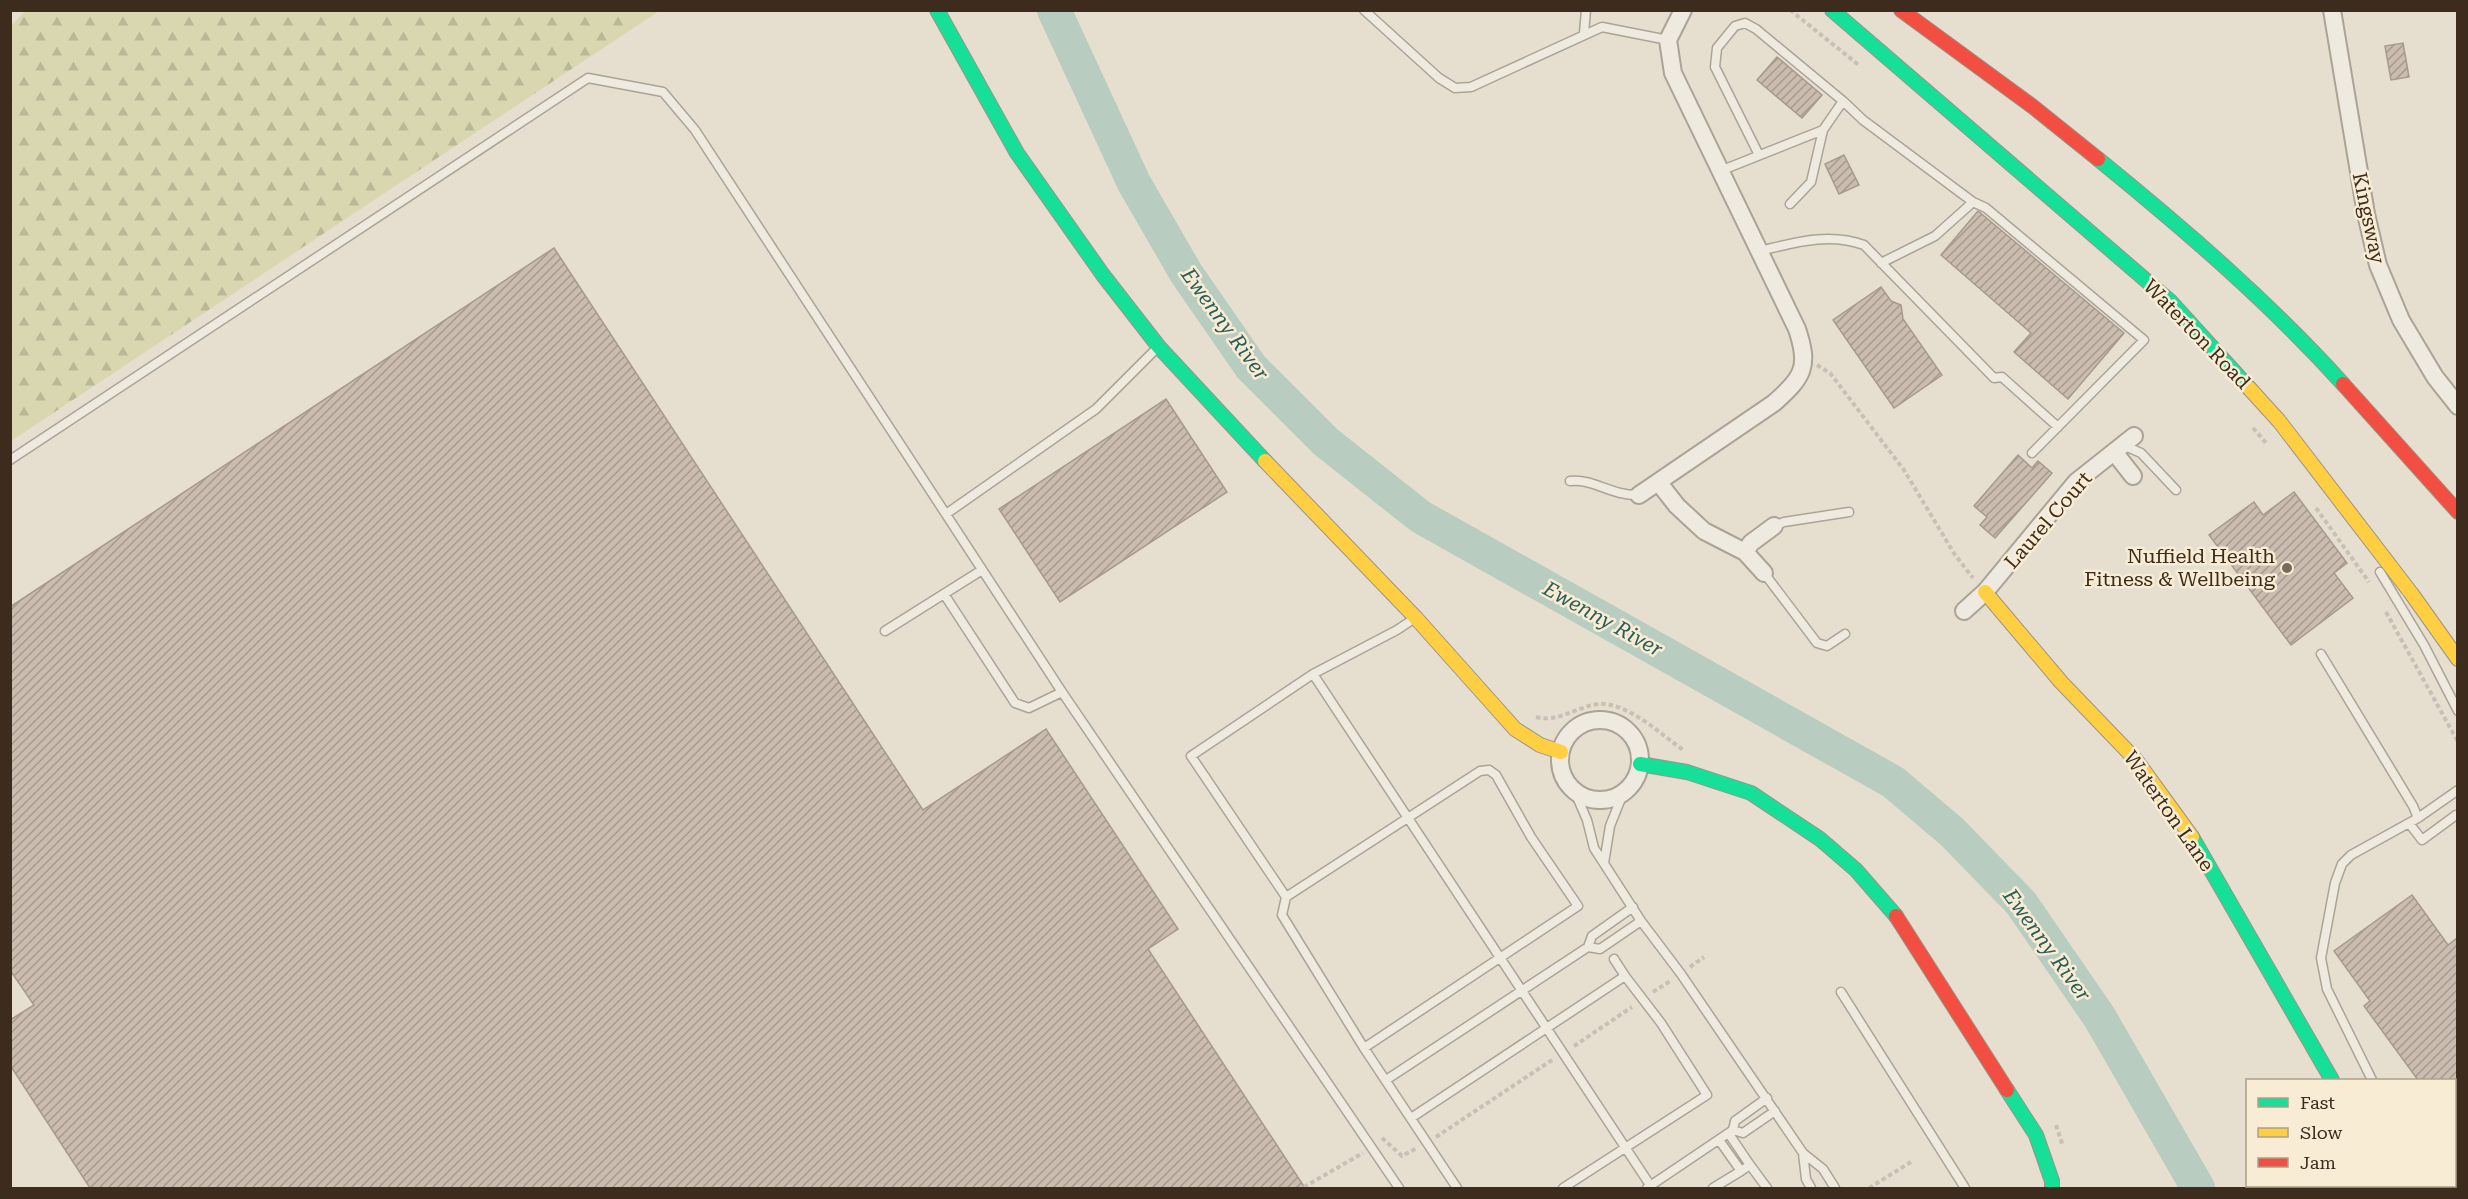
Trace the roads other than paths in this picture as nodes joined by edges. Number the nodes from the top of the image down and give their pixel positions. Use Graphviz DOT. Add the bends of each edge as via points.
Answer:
graph roads {
  1 [pos="937,10"];
  2 [pos="1364,10"];
  3 [pos="1586,10"];
  4 [pos="1683,10"];
  5 [pos="1832,10"];
  6 [pos="1901,10"];
  7 [pos="2332,10"];
  8 [pos="1584,33"];
  9 [pos="1668,40"];
  10 [pos="1843,101"];
  11 [pos="1822,130"];
  12 [pos="1759,155"];
  13 [pos="1720,171"];
  14 [pos="1973,202"];
  15 [pos="1790,204"];
  16 [pos="1758,251"];
  17 [pos="1881,262"];
  18 [pos="1159,346"];
  19 [pos="2457,406"];
  20 [pos="2058,427"];
  21 [pos="2124,444"];
  22 [pos="2032,453"];
  23 [pos="10,459"];
  24 [pos="2133,476"];
  25 [pos="2325,480"];
  26 [pos="1570,481"];
  27 [pos="1659,483"];
  28 [pos="2176,490"];
  29 [pos="1639,495"];
  30 [pos="1849,512"];
  31 [pos="2457,512"];
  32 [pos="946,514"];
  33 [pos="1774,526"];
  34 [pos="1745,552"];
  35 [pos="2372,558"];
  36 [pos="2378,567"];
  37 [pos="982,570"];
  38 [pos="1764,573"];
  39 [pos="1985,592"];
  40 [pos="944,594"];
  41 [pos="1964,611"];
  42 [pos="1416,618"];
  43 [pos="885,632"];
  44 [pos="1845,634"];
  45 [pos="2321,654"];
  46 [pos="2457,659"];
  47 [pos="1313,674"];
  48 [pos="1062,692"];
  49 [pos="2457,711"];
  50 [pos="1561,752"];
  51 [pos="1640,764"];
  52 [pos="1574,790"];
  53 [pos="2457,790"];
  54 [pos="1624,791"];
  55 [pos="2456,815"];
  56 [pos="1407,818"];
  57 [pos="2418,818"];
  58 [pos="2409,824"];
  59 [pos="1604,863"];
  60 [pos="1286,897"];
  61 [pos="1633,907"];
  62 [pos="1641,921"];
  63 [pos="1588,947"];
  64 [pos="1499,957"];
  65 [pos="1614,959"];
  66 [pos="1625,976"];
  67 [pos="1523,991"];
  68 [pos="1841,992"];
  69 [pos="1546,1028"];
  70 [pos="1364,1048"];
  71 [pos="2331,1079"];
  72 [pos="2372,1079"];
  73 [pos="1386,1080"];
  74 [pos="1767,1098"];
  75 [pos="1775,1111"];
  76 [pos="1411,1118"];
  77 [pos="1731,1132"];
  78 [pos="1719,1140"];
  79 [pos="1624,1148"];
  80 [pos="1803,1152"];
  81 [pos="1750,1165"];
  82 [pos="1741,1171"];
  83 [pos="1649,1187"];
  84 [pos="1399,1188"];
  85 [pos="1457,1188"];
  86 [pos="1563,1188"];
  87 [pos="1713,1188"];
  88 [pos="1767,1188"];
  89 [pos="1811,1188"];
  90 [pos="1835,1188"];
  91 [pos="1965,1188"];
  92 [pos="2052,1188"];
  1 -- 18 [label="street" via="1017,153 1103,275"];
  2 -- 8 [label="lane" via="1426,68 1455,88 1471,87"];
  3 -- 8 [label="lane"];
  4 -- 9 [label="street"];
  5 -- 25 [label="street, Waterton Road" via="2170,301 2279,421"];
  6 -- 31 [label="street" via="2032,106 2184,229 2298,334"];
  7 -- 19 [label="street, Kingsway" via="2378,265 2401,320"];
  8 -- 9 [label="lane" via="1602,27"];
  9 -- 13 [label="street" via="1673,73"];
  10 -- 11 [label="lane"];
  10 -- 12 [label="lane" via="1756,29 1745,23 1735,26 1717,48 1714,67"];
  10 -- 14 [label="lane"];
  11 -- 12 [label="lane"];
  11 -- 15 [label="lane" via="1811,182"];
  12 -- 13 [label="lane"];
  13 -- 16 [label="street"];
  14 -- 17 [label="lane" via="1935,236"];
  14 -- 20 [label="lane" via="1986,208 2144,340"];
  16 -- 17 [label="lane" via="1826,238 1850,240 1864,245"];
  16 -- 27 [label="street" via="1797,329 1804,350 1802,369 1790,388 1773,403"];
  17 -- 20 [label="lane" via="1994,378 2002,377"];
  18 -- 32 [label="lane" via="1096,409"];
  18 -- 42 [label="street"];
  20 -- 22 [label="lane"];
  21 -- 24 [label="street"];
  21 -- 28 [label="lane" via="2141,453"];
  21 -- 39 [label="street, Laurel Court" via="2076,482"];
  23 -- 32 [label="lane" via="588,78 663,92 670,99 695,130"];
  25 -- 35 [label="lane"];
  25 -- 46 [label="street, Waterton Road"];
  26 -- 29 [label="lane" via="1583,479 1623,496"];
  27 -- 29 [label="street"];
  27 -- 34 [label="street" via="1704,531"];
  30 -- 33 [label="lane"];
  32 -- 37 [label="lane"];
  33 -- 34 [label="street"];
  34 -- 38 [label="street"];
  36 -- 49 [label="lane"];
  37 -- 40 [label="lane"];
  37 -- 48 [label="lane"];
  38 -- 44 [label="lane" via="1817,643 1827,646"];
  39 -- 41 [label="street"];
  39 -- 71 [label="street, Waterton Lane" via="2061,682 2136,760 2198,844"];
  40 -- 43 [label="lane"];
  40 -- 48 [label="lane" via="1015,703 1029,708"];
  42 -- 47 [label="lane"];
  42 -- 50 [label="street" via="1515,729 1540,745"];
  45 -- 57 [label="lane"];
  47 -- 56 [label="lane"];
  47 -- 60 [label="lane" via="1191,756"];
  48 -- 84 [label="lane"];
  50 -- 51 [label="street" via="1572,731 1582,724 1606,720 1627,731 1635,741"];
  50 -- 52 [label="street" via="1565,779"];
  51 -- 54 [label="street" via="1632,784"];
  51 -- 92 [label="street" via="1687,772 1750,793 1820,839 1857,870 1891,908 2036,1135"];
  52 -- 54 [label="street" via="1599,800"];
  52 -- 59 [label="lane" via="1594,848"];
  53 -- 57 [label="lane"];
  54 -- 59 [label="lane" via="1610,826"];
  55 -- 58 [label="lane" via="2422,840"];
  56 -- 60 [label="lane"];
  56 -- 64 [label="lane"];
  56 -- 64 [label="lane" via="1480,771 1489,770 1496,775 1531,837 1578,906"];
  57 -- 58 [label="lane"];
  58 -- 72 [label="lane" via="2368,844 2342,864 2321,958 2327,990"];
  59 -- 61 [label="lane"];
  60 -- 70 [label="lane" via="1282,915"];
  61 -- 62 [label="lane"];
  61 -- 63 [label="lane" via="1592,936"];
  62 -- 63 [label="lane" via="1600,949"];
  62 -- 74 [label="lane"];
  63 -- 67 [label="lane"];
  64 -- 67 [label="lane"];
  64 -- 70 [label="lane"];
  65 -- 66 [label="lane"];
  66 -- 69 [label="lane"];
  66 -- 79 [label="lane" via="1707,1095"];
  67 -- 69 [label="lane"];
  67 -- 73 [label="lane"];
  68 -- 91 [label="lane"];
  69 -- 76 [label="lane"];
  69 -- 79 [label="lane"];
  70 -- 73 [label="lane"];
  73 -- 76 [label="lane"];
  74 -- 75 [label="lane"];
  74 -- 77 [label="lane" via="1735,1121"];
  75 -- 77 [label="lane" via="1743,1133"];
  75 -- 80 [label="lane"];
  76 -- 85 [label="lane"];
  77 -- 78 [label="lane"];
  77 -- 81 [label="lane"];
  78 -- 82 [label="lane"];
  78 -- 83 [label="lane"];
  79 -- 83 [label="lane"];
  79 -- 86 [label="lane"];
  80 -- 89 [label="lane"];
  80 -- 90 [label="lane" via="1823,1169"];
  81 -- 82 [label="lane"];
  81 -- 88 [label="lane"];
  82 -- 87 [label="lane"];
}
